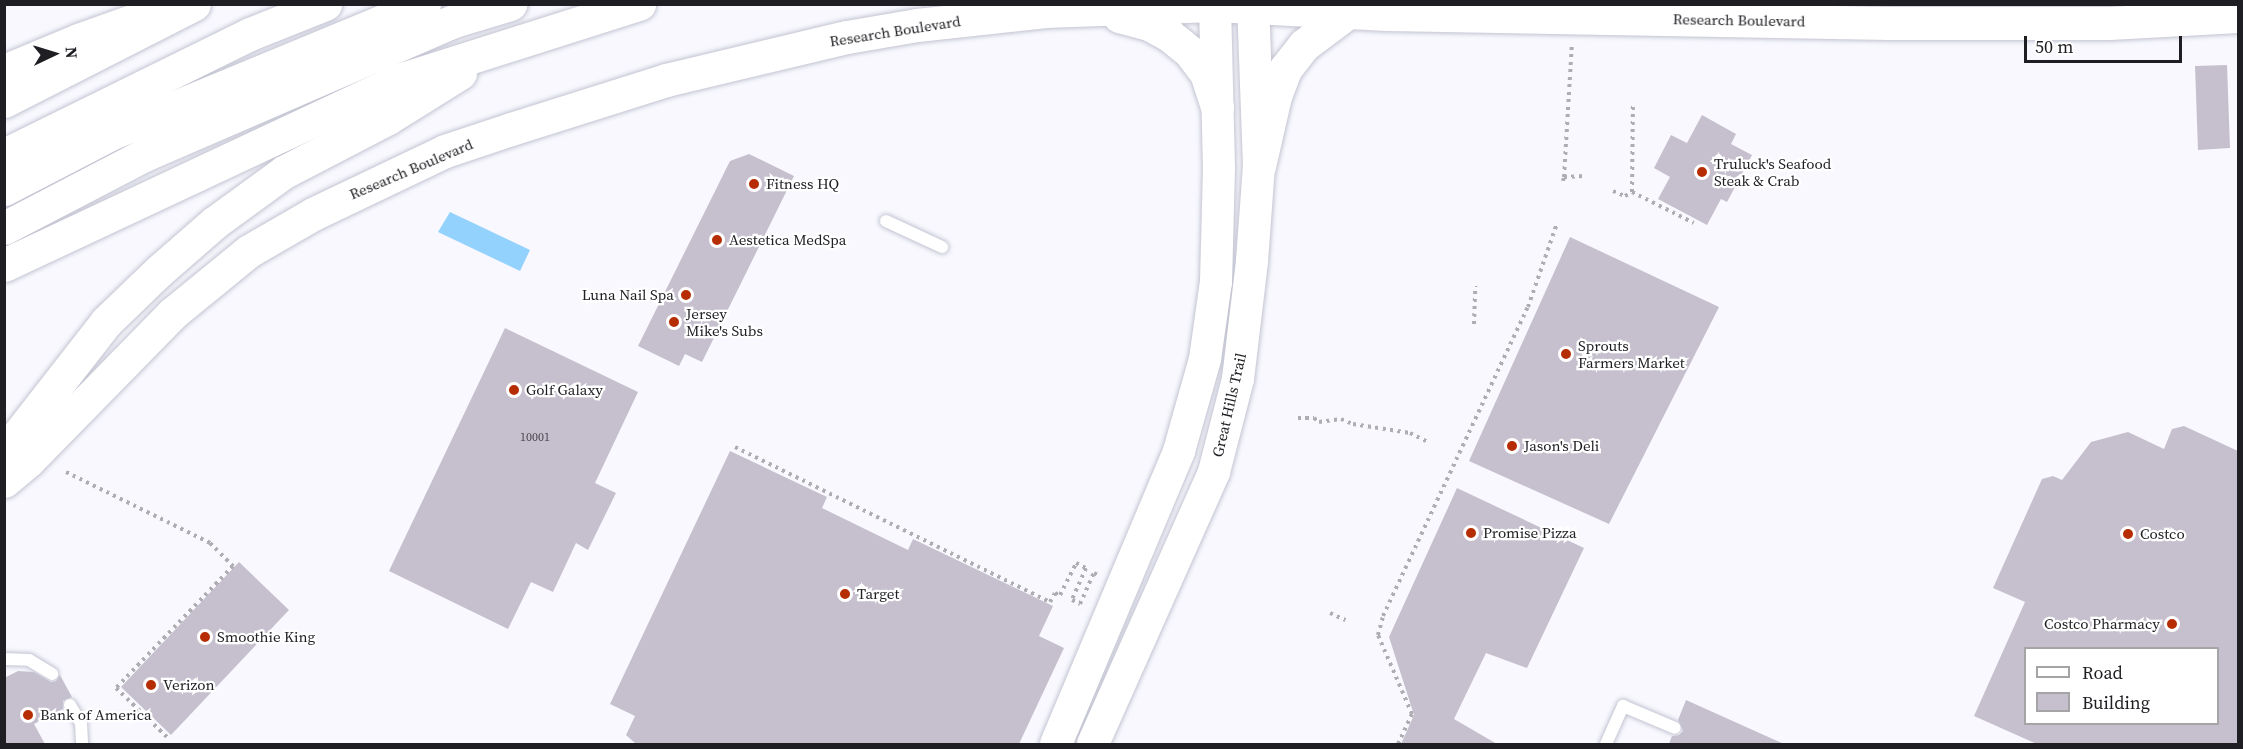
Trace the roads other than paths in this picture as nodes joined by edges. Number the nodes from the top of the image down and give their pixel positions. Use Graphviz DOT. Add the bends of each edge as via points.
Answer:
graph roads {
  1 [pos="178,4"];
  2 [pos="194,4"];
  3 [pos="326,4"];
  4 [pos="423,4"];
  5 [pos="510,4"];
  6 [pos="639,4"];
  7 [pos="1215,5"];
  8 [pos="1253,6"];
  9 [pos="1093,7"];
  10 [pos="1367,10"];
  11 [pos="2238,16"];
  12 [pos="504,46"];
  13 [pos="4,71"];
  14 [pos="4,102"];
  15 [pos="1217,107"];
  16 [pos="4,155"];
  17 [pos="1259,166"];
  18 [pos="4,189"];
  19 [pos="886,220"];
  20 [pos="4,228"];
  21 [pos="942,247"];
  22 [pos="4,265"];
  23 [pos="4,453"];
  24 [pos="4,481"];
  25 [pos="1137,578"];
  26 [pos="4,659"];
  27 [pos="52,674"];
  28 [pos="70,705"];
  29 [pos="1675,728"];
  30 [pos="82,744"];
  31 [pos="1056,744"];
  32 [pos="1093,744"];
  33 [pos="1606,744"];
  1 -- 13 [label="main road"];
  2 -- 14 [label="main road"];
  3 -- 16 [label="main road" via="250,34"];
  4 -- 18 [label="main road" via="110,134"];
  5 -- 20 [label="main road" via="454,21 144,154"];
  6 -- 12 [label="main road"];
  7 -- 8 [label="main road, Research Boulevard"];
  7 -- 9 [label="main road, Research Boulevard"];
  7 -- 15 [label="street, Great Hills Trail"];
  8 -- 10 [label="main road, Research Boulevard"];
  8 -- 17 [label="street, Great Hills Trail"];
  9 -- 15 [label="main road" via="1169,34 1206,73"];
  9 -- 24 [label="main road, Research Boulevard" via="917,25 847,37 666,80 445,151 360,190 249,251 173,313"];
  10 -- 11 [label="main road, Research Boulevard" via="1936,23 2109,23"];
  10 -- 17 [label="main road" via="1304,45 1286,68 1275,96"];
  12 -- 22 [label="main road" via="399,80"];
  12 -- 23 [label="main road" via="388,118 284,172 214,223 106,322"];
  15 -- 25 [label="street, Great Hills Trail" via="1216,282 1205,359"];
  17 -- 25 [label="street, Great Hills Trail" via="1238,379 1214,472"];
  19 -- 21 [label="lane"];
  25 -- 31 [label="street, Great Hills Trail"];
  25 -- 32 [label="street, Great Hills Trail"];
  26 -- 27 [label="lane" via="29,660"];
  28 -- 30 [label="lane" via="81,723"];
  29 -- 33 [label="lane" via="1623,706"];
}
